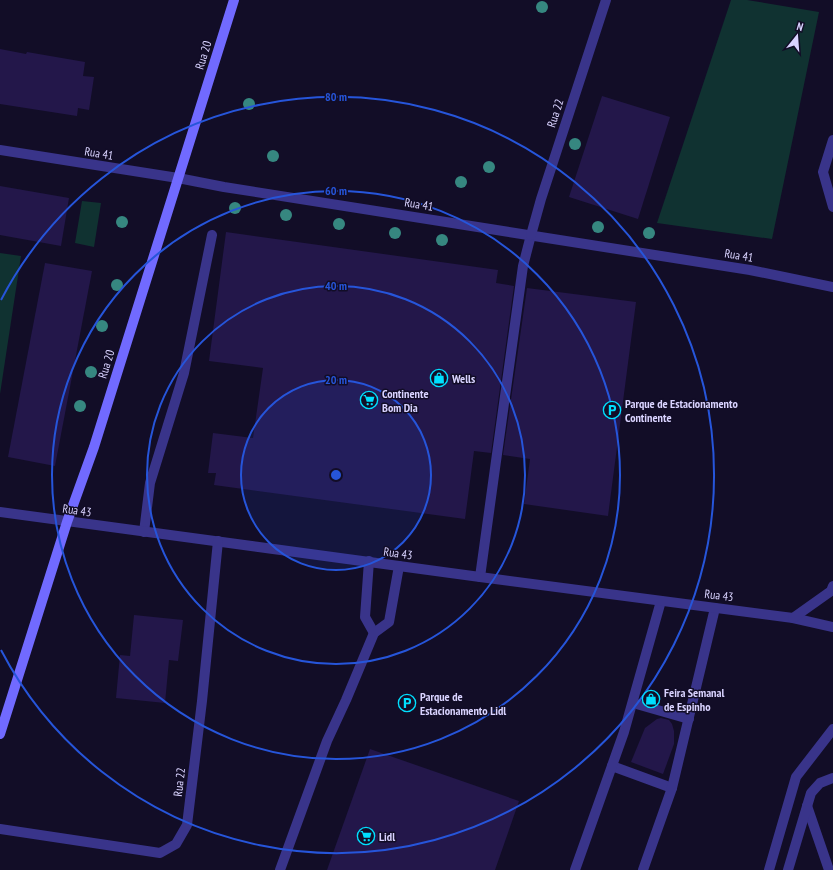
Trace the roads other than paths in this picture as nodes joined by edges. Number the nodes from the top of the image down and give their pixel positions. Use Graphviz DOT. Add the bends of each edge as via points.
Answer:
graph roads {
  1 [pos="234,0"];
  2 [pos="606,0"];
  3 [pos="833,140"];
  4 [pos="0,150"];
  5 [pos="178,178"];
  6 [pos="833,207"];
  7 [pos="531,234"];
  8 [pos="212,235"];
  9 [pos="833,287"];
  10 [pos="0,512"];
  11 [pos="67,522"];
  12 [pos="144,532"];
  13 [pos="218,541"];
  14 [pos="369,562"];
  15 [pos="399,566"];
  16 [pos="480,577"];
  17 [pos="833,586"];
  18 [pos="661,601"];
  19 [pos="714,608"];
  20 [pos="793,618"];
  21 [pos="833,627"];
  22 [pos="374,633"];
  23 [pos="633,703"];
  24 [pos="689,719"];
  25 [pos="833,728"];
  26 [pos="0,734"];
  27 [pos="612,766"];
  28 [pos="833,778"];
  29 [pos="672,788"];
  30 [pos="807,806"];
  31 [pos="0,829"];
  32 [pos="280,870"];
  33 [pos="575,870"];
  34 [pos="643,870"];
  35 [pos="769,870"];
  36 [pos="788,870"];
  37 [pos="829,870"];
  1 -- 5 [label="main road, Rua 20"];
  2 -- 7 [label="street, Rua 22"];
  3 -- 6 [label="street" via="823,172"];
  4 -- 5 [label="street, Rua 41"];
  5 -- 7 [label="street, Rua 41"];
  5 -- 11 [label="main road, Rua 20" via="94,446"];
  7 -- 9 [label="street, Rua 41" via="750,270"];
  7 -- 16 [label="street, Rua 22" via="523,266"];
  8 -- 12 [label="street" via="184,373 150,483"];
  10 -- 11 [label="street, Rua 43"];
  11 -- 12 [label="street, Rua 43"];
  11 -- 26 [label="main road, Rua 20"];
  12 -- 13 [label="street, Rua 43"];
  13 -- 14 [label="street, Rua 43"];
  13 -- 31 [label="street, Rua 22" via="188,825 176,844 160,853"];
  14 -- 15 [label="street, Rua 43"];
  14 -- 22 [label="street" via="365,617"];
  15 -- 16 [label="street, Rua 43"];
  15 -- 22 [label="street" via="389,622"];
  16 -- 18 [label="street, Rua 43"];
  17 -- 20 [label="street" via="831,591"];
  18 -- 19 [label="street, Rua 43"];
  18 -- 23 [label="street"];
  19 -- 20 [label="street, Rua 43"];
  19 -- 24 [label="street"];
  20 -- 21 [label="street, Rua 43"];
  22 -- 32 [label="street" via="328,741"];
  23 -- 24 [label="street"];
  23 -- 27 [label="street"];
  24 -- 29 [label="street"];
  25 -- 35 [label="street" via="796,777"];
  27 -- 29 [label="street"];
  27 -- 33 [label="street"];
  28 -- 30 [label="street" via="820,783 811,793"];
  29 -- 34 [label="street"];
  30 -- 36 [label="street"];
  30 -- 37 [label="street"];
}
